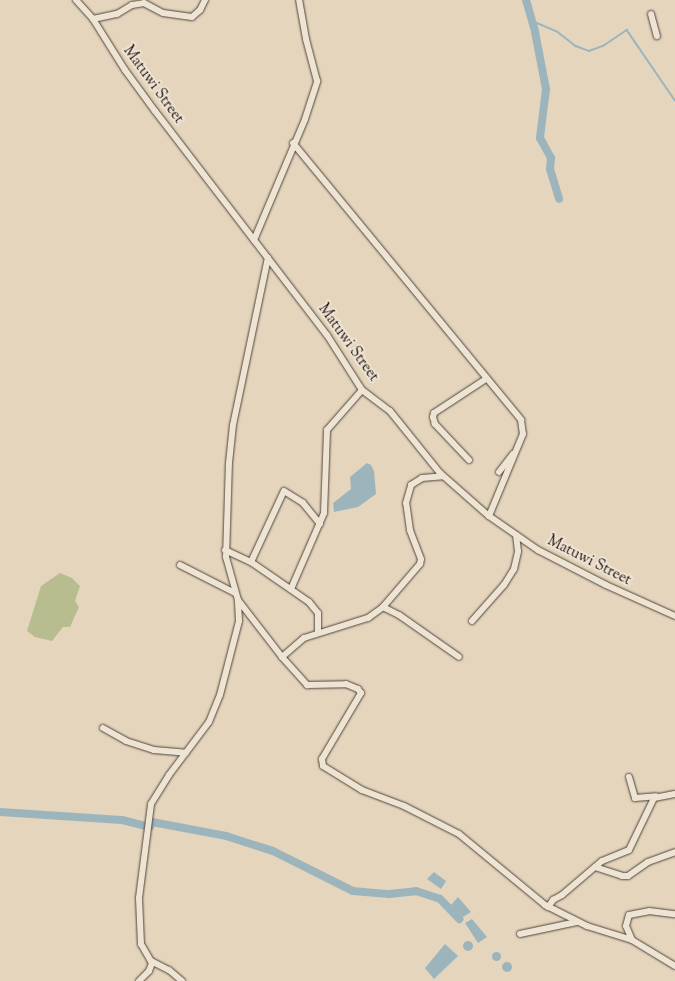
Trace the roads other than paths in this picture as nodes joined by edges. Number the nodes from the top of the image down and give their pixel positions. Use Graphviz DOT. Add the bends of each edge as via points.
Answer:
graph roads {
  1 [pos="76,0"];
  2 [pos="205,0"];
  3 [pos="299,0"];
  4 [pos="651,14"];
  5 [pos="93,20"];
  6 [pos="657,36"];
  7 [pos="293,142"];
  8 [pos="254,240"];
  9 [pos="268,258"];
  10 [pos="486,379"];
  11 [pos="362,390"];
  12 [pos="518,448"];
  13 [pos="469,460"];
  14 [pos="499,472"];
  15 [pos="443,476"];
  16 [pos="489,516"];
  17 [pos="320,524"];
  18 [pos="516,535"];
  19 [pos="225,550"];
  20 [pos="251,562"];
  21 [pos="180,566"];
  22 [pos="291,589"];
  23 [pos="235,593"];
  24 [pos="238,600"];
  25 [pos="383,608"];
  26 [pos="675,616"];
  27 [pos="472,621"];
  28 [pos="318,632"];
  29 [pos="282,657"];
  30 [pos="459,657"];
  31 [pos="103,728"];
  32 [pos="186,753"];
  33 [pos="630,777"];
  34 [pos="675,794"];
  35 [pos="656,796"];
  36 [pos="675,852"];
  37 [pos="595,866"];
  38 [pos="548,906"];
  39 [pos="675,914"];
  40 [pos="577,922"];
  41 [pos="520,934"];
  42 [pos="632,940"];
  43 [pos="151,961"];
  44 [pos="675,966"];
  45 [pos="140,981"];
  46 [pos="182,981"];
  1 -- 5 [label="street, Matuwi Street"];
  2 -- 5 [label="street" via="200,10 192,17 163,13 144,3"];
  3 -- 7 [label="street" via="317,81 305,119"];
  4 -- 6 [label="street"];
  5 -- 8 [label="street, Matuwi Street" via="125,70"];
  7 -- 8 [label="street"];
  7 -- 10 [label="street"];
  8 -- 9 [label="street, Matuwi Street"];
  9 -- 11 [label="street, Matuwi Street" via="344,358"];
  9 -- 19 [label="street" via="233,425"];
  10 -- 12 [label="street" via="521,420 523,434"];
  10 -- 13 [label="street" via="434,413 433,417 435,424"];
  11 -- 15 [label="street, Matuwi Street" via="390,411"];
  11 -- 17 [label="street" via="327,430 325,491"];
  12 -- 14 [label="street"];
  12 -- 16 [label="street"];
  15 -- 16 [label="street, Matuwi Street"];
  15 -- 25 [label="street" via="422,478 411,485 406,503 410,530 421,559 420,564"];
  16 -- 18 [label="street, Matuwi Street"];
  17 -- 20 [label="street" via="303,503 284,491"];
  17 -- 22 [label="street"];
  18 -- 26 [label="street, Matuwi Street" via="559,562"];
  18 -- 27 [label="street" via="518,551 514,569 504,585"];
  19 -- 20 [label="street"];
  19 -- 23 [label="street"];
  20 -- 22 [label="street"];
  21 -- 23 [label="street"];
  22 -- 28 [label="street" via="316,609"];
  23 -- 24 [label="street"];
  24 -- 29 [label="street"];
  24 -- 32 [label="street" via="239,621 216,706 201,736"];
  25 -- 28 [label="street" via="363,621"];
  25 -- 30 [label="street" via="399,615"];
  28 -- 29 [label="street" via="298,642"];
  29 -- 38 [label="street" via="307,685 346,684 361,693 322,759 323,766 362,790 404,806 459,834 498,864 536,900"];
  31 -- 32 [label="street" via="126,741 154,750"];
  32 -- 43 [label="street" via="153,797 149,811 139,898 141,944"];
  33 -- 35 [label="street" via="634,798"];
  34 -- 35 [label="street"];
  35 -- 37 [label="street" via="632,848"];
  36 -- 37 [label="street" via="648,862 628,876"];
  37 -- 38 [label="street"];
  38 -- 40 [label="street"];
  39 -- 42 [label="street" via="649,911 629,915 626,926"];
  40 -- 41 [label="street"];
  40 -- 42 [label="street"];
  42 -- 44 [label="street"];
  43 -- 45 [label="street" via="149,971"];
  43 -- 46 [label="street" via="169,970"];
}
